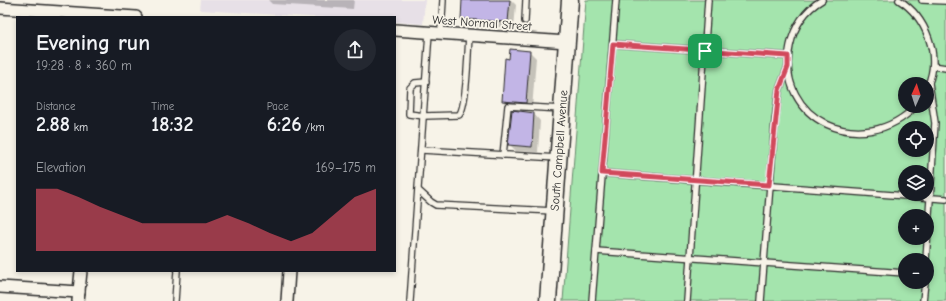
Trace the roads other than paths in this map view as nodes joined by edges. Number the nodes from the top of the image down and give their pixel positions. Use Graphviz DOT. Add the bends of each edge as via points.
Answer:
graph roads {
  1 [pos="443,0"];
  2 [pos="526,0"];
  3 [pos="570,0"];
  4 [pos="616,0"];
  5 [pos="708,0"];
  6 [pos="822,0"];
  7 [pos="899,0"];
  8 [pos="922,0"];
  9 [pos="946,1"];
  10 [pos="0,8"];
  11 [pos="100,16"];
  12 [pos="525,21"];
  13 [pos="396,30"];
  14 [pos="429,33"];
  15 [pos="441,34"];
  16 [pos="469,35"];
  17 [pos="567,42"];
  18 [pos="613,44"];
  19 [pos="705,51"];
  20 [pos="788,56"];
  21 [pos="932,66"];
  22 [pos="788,67"];
  23 [pos="946,68"];
  24 [pos="930,77"];
  25 [pos="426,82"];
  26 [pos="562,109"];
  27 [pos="910,113"];
  28 [pos="933,113"];
  29 [pos="424,116"];
  30 [pos="422,150"];
  31 [pos="503,155"];
  32 [pos="558,158"];
  33 [pos="933,165"];
  34 [pos="602,173"];
  35 [pos="696,179"];
  36 [pos="769,185"];
  37 [pos="419,191"];
  38 [pos="898,195"];
  39 [pos="934,198"];
  40 [pos="946,199"];
  41 [pos="931,201"];
  42 [pos="554,211"];
  43 [pos="596,251"];
  44 [pos="927,253"];
  45 [pos="690,258"];
  46 [pos="763,263"];
  47 [pos="81,272"];
  48 [pos="177,272"];
  49 [pos="289,272"];
  50 [pos="898,273"];
  51 [pos="0,286"];
  52 [pos="924,289"];
  53 [pos="79,296"];
  54 [pos="175,301"];
  55 [pos="287,301"];
  56 [pos="410,301"];
  57 [pos="548,301"];
  58 [pos="592,301"];
  59 [pos="687,301"];
  60 [pos="761,301"];
  61 [pos="923,301"];
  1 -- 15 [label="lane"];
  2 -- 12 [label="lane"];
  3 -- 17 [label="main road, South Campbell Avenue"];
  4 -- 18 [label="lane"];
  5 -- 19 [label="lane"];
  6 -- 20 [label="lane" via="800,19 792,37"];
  7 -- 21 [label="lane" via="918,17 927,32 932,48"];
  8 -- 9 [label="lane"];
  10 -- 11 [label="street"];
  13 -- 14 [label="street, West Normal Street"];
  14 -- 15 [label="street, West Normal Street"];
  14 -- 25 [label="lane"];
  15 -- 16 [label="street, West Normal Street"];
  16 -- 17 [label="street, West Normal Street"];
  16 -- 29 [label="lane" via="461,113 455,116"];
  17 -- 26 [label="main road, South Campbell Avenue"];
  18 -- 19 [label="lane"];
  18 -- 34 [label="lane"];
  19 -- 20 [label="lane"];
  19 -- 35 [label="lane"];
  20 -- 22 [label="lane"];
  21 -- 23 [label="lane"];
  21 -- 24 [label="lane"];
  22 -- 27 [label="lane" via="798,97 810,113 827,125 847,132 868,132 888,127"];
  22 -- 36 [label="lane" via="779,90"];
  25 -- 29 [label="lane"];
  25 -- 29 [label="lane" via="415,83 410,88 408,111 410,115"];
  26 -- 31 [label="lane" via="508,106"];
  26 -- 32 [label="main road, South Campbell Avenue"];
  28 -- 33 [label="lane"];
  29 -- 30 [label="lane"];
  30 -- 31 [label="lane"];
  30 -- 37 [label="lane"];
  31 -- 32 [label="lane"];
  32 -- 42 [label="main road, South Campbell Avenue"];
  34 -- 35 [label="lane"];
  34 -- 43 [label="lane"];
  35 -- 36 [label="lane"];
  35 -- 45 [label="lane"];
  36 -- 38 [label="lane"];
  36 -- 46 [label="lane"];
  37 -- 42 [label="lane" via="436,204"];
  37 -- 56 [label="lane"];
  39 -- 40 [label="lane"];
  41 -- 44 [label="lane"];
  42 -- 57 [label="main road, South Campbell Avenue"];
  43 -- 45 [label="lane"];
  43 -- 58 [label="lane"];
  45 -- 46 [label="lane"];
  45 -- 59 [label="lane"];
  46 -- 50 [label="lane"];
  46 -- 60 [label="lane"];
  47 -- 53 [label="street"];
  48 -- 54 [label="lane"];
  49 -- 55 [label="street"];
  51 -- 53 [label="street"];
  52 -- 61 [label="lane"];
}
